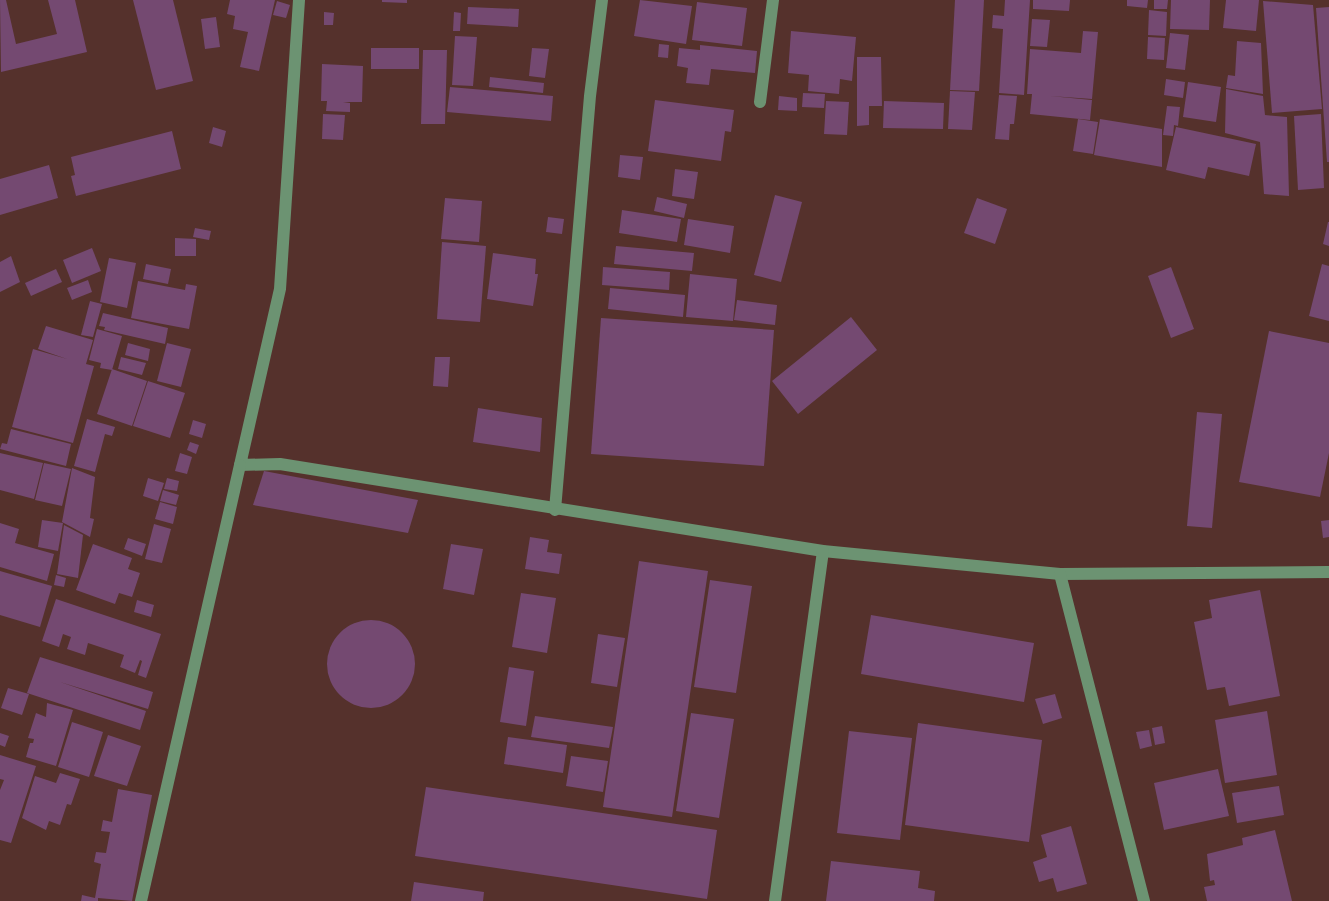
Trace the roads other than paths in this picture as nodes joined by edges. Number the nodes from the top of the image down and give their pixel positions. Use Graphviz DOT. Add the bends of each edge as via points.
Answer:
graph roads {
  1 [pos="299,0"];
  2 [pos="602,0"];
  3 [pos="773,0"];
  4 [pos="760,102"];
  5 [pos="240,465"];
  6 [pos="555,510"];
  7 [pos="823,551"];
  8 [pos="1329,572"];
  9 [pos="1059,574"];
  10 [pos="141,901"];
  11 [pos="775,901"];
  12 [pos="1144,901"];
  1 -- 5 [label="street" via="280,290"];
  2 -- 6 [label="street" via="590,96"];
  3 -- 4 [label="street"];
  5 -- 6 [label="street" via="280,464"];
  5 -- 10 [label="street"];
  6 -- 7 [label="street"];
  7 -- 9 [label="street"];
  7 -- 11 [label="street"];
  8 -- 9 [label="street"];
  9 -- 12 [label="street"];
}
